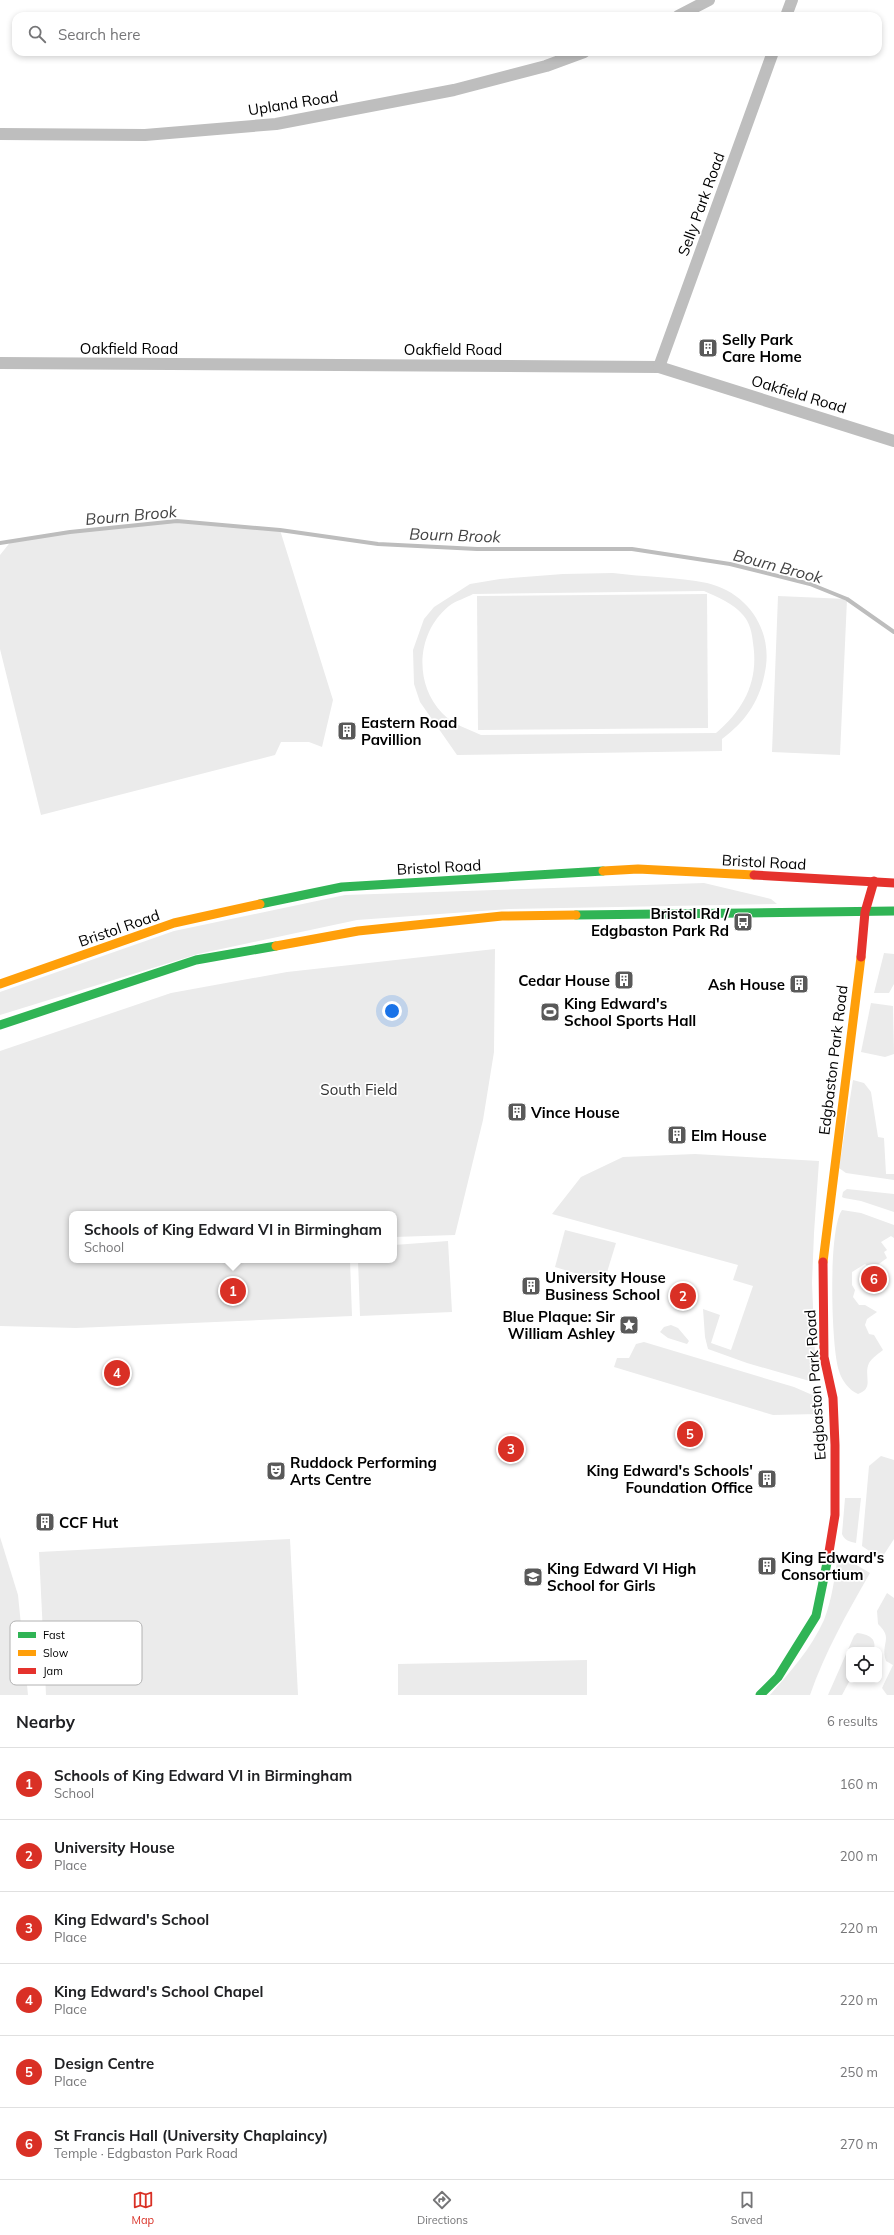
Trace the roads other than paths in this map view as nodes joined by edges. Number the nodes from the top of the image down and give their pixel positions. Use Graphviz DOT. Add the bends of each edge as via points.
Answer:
graph roads {
  1 [pos="709,0"];
  2 [pos="792,0"];
  3 [pos="686,12"];
  4 [pos="788,12"];
  5 [pos="573,56"];
  6 [pos="772,56"];
  7 [pos="0,134"];
  8 [pos="0,363"];
  9 [pos="659,367"];
  10 [pos="894,441"];
  11 [pos="692,872"];
  12 [pos="874,881"];
  13 [pos="724,882"];
  14 [pos="894,883"];
  15 [pos="861,897"];
  16 [pos="894,911"];
  17 [pos="865,912"];
  18 [pos="0,984"];
  19 [pos="0,1025"];
  20 [pos="760,1695"];
  1 -- 3 [label="street"];
  2 -- 4 [label="street"];
  5 -- 7 [label="street, Upland Road" via="546,66 454,90 276,124 145,135"];
  6 -- 9 [label="street, Selly Park Road"];
  8 -- 9 [label="street, Oakfield Road"];
  9 -- 10 [label="street, Oakfield Road"];
  11 -- 12 [label="main road, Bristol Road"];
  11 -- 13 [label="main road"];
  11 -- 18 [label="main road, Bristol Road" via="638,869 342,887 174,923"];
  12 -- 14 [label="main road, Bristol Road"];
  12 -- 17 [label="main road"];
  15 -- 17 [label="main road"];
  16 -- 17 [label="main road"];
  17 -- 19 [label="main road" via="502,916 358,931 196,960"];
  17 -- 20 [label="main road, Edgbaston Park Road" via="823,1264 824,1358 833,1398 836,1445 832,1541 816,1616 778,1677"];
}
